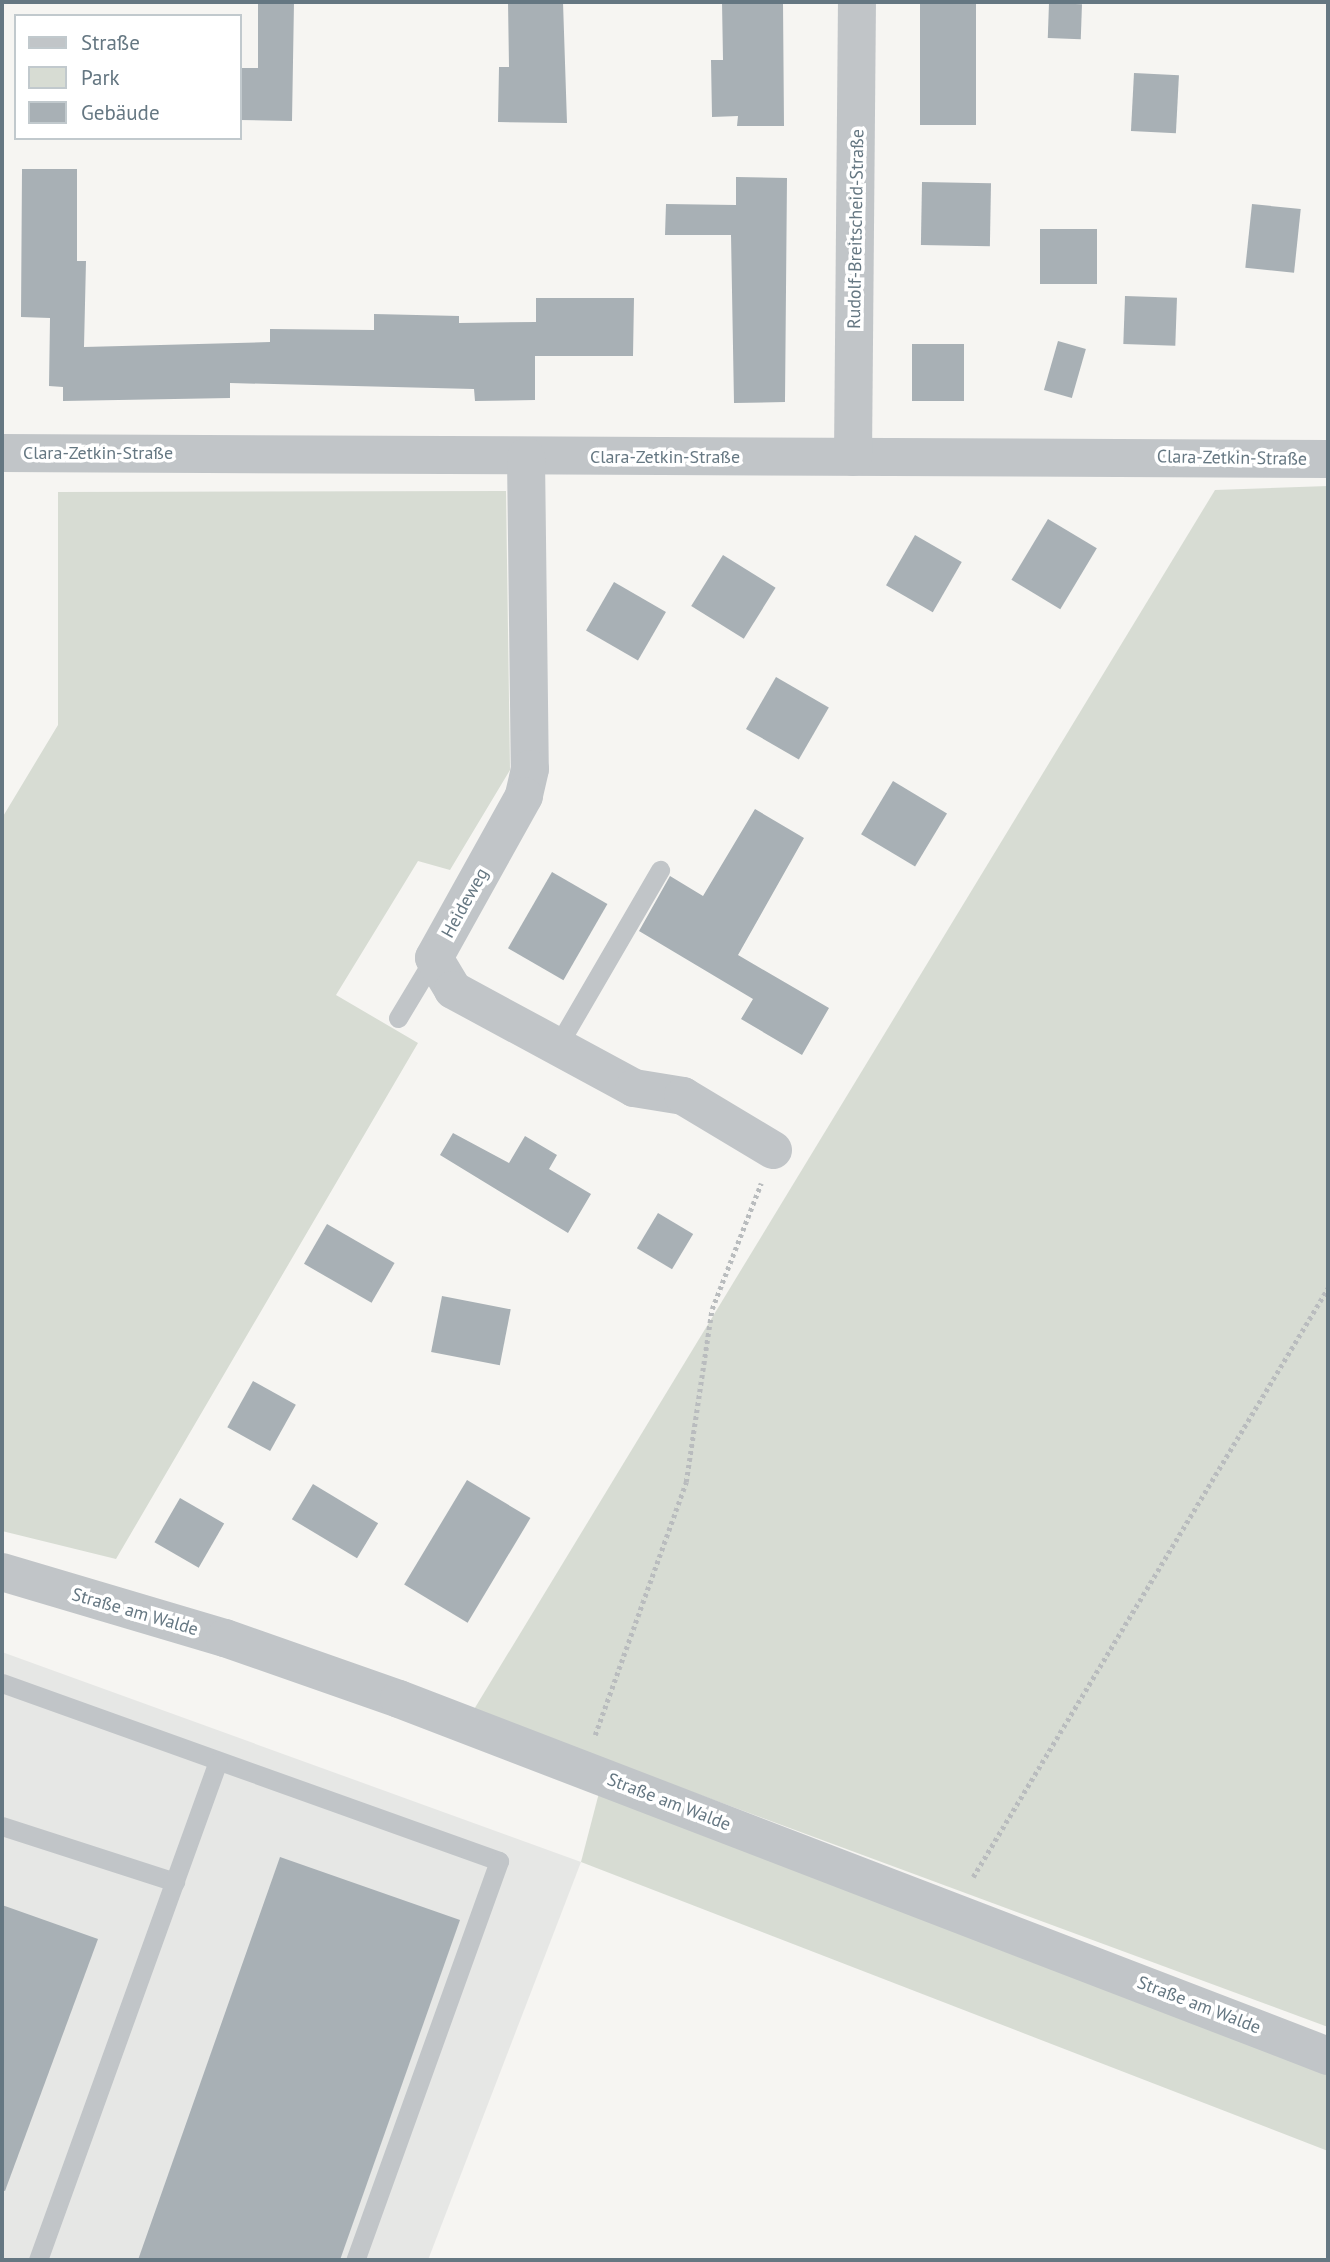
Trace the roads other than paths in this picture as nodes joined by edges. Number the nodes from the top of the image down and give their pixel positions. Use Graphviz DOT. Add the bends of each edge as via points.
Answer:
graph roads {
  1 [pos="857,2"];
  2 [pos="2,453"];
  3 [pos="526,457"];
  4 [pos="853,457"];
  5 [pos="1328,459"];
  6 [pos="660,870"];
  7 [pos="434,958"];
  8 [pos="398,1018"];
  9 [pos="557,1047"];
  10 [pos="773,1150"];
  11 [pos="2,1572"];
  12 [pos="2,1683"];
  13 [pos="218,1761"];
  14 [pos="2,1826"];
  15 [pos="175,1882"];
  16 [pos="1328,2056"];
  17 [pos="38,2260"];
  18 [pos="355,2260"];
  1 -- 4 [label="street, Rudolf-Breitscheid-Straße"];
  2 -- 3 [label="street, Clara-Zetkin-Straße"];
  3 -- 4 [label="street, Clara-Zetkin-Straße"];
  3 -- 7 [label="street, Heideweg" via="530,769 524,796"];
  4 -- 5 [label="street, Clara-Zetkin-Straße"];
  6 -- 9 [label="lane"];
  7 -- 8 [label="lane"];
  7 -- 9 [label="street, Heideweg" via="453,990"];
  9 -- 10 [label="street, Heideweg" via="634,1088 683,1096"];
  11 -- 16 [label="street, Straße am Walde" via="225,1638 953,1909"];
  12 -- 13 [label="lane"];
  13 -- 15 [label="lane"];
  13 -- 18 [label="lane" via="499,1861"];
  14 -- 15 [label="lane"];
  15 -- 17 [label="lane"];
}
